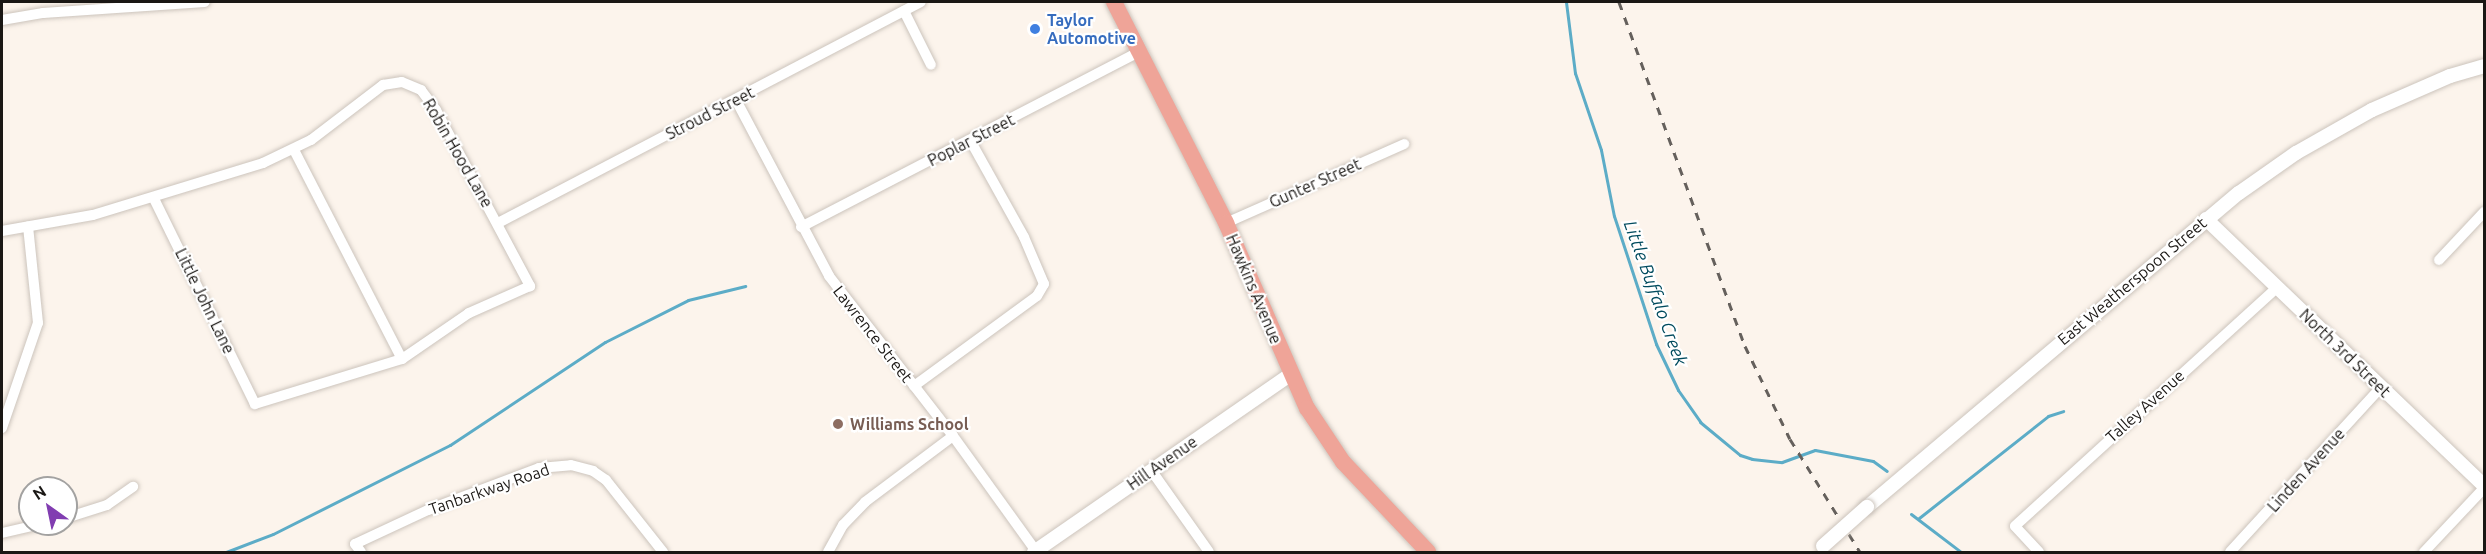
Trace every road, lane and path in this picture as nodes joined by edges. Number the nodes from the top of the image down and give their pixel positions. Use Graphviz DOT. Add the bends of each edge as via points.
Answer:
graph roads {
  1 [pos="205,2"];
  2 [pos="921,2"];
  3 [pos="1114,2"];
  4 [pos="904,10"];
  5 [pos="2,20"];
  6 [pos="1140,51"];
  7 [pos="931,65"];
  8 [pos="2484,66"];
  9 [pos="736,100"];
  10 [pos="970,140"];
  11 [pos="1404,144"];
  12 [pos="294,150"];
  13 [pos="154,199"];
  14 [pos="2484,212"];
  15 [pos="2206,219"];
  16 [pos="498,223"];
  17 [pos="1226,223"];
  18 [pos="28,227"];
  19 [pos="801,227"];
  20 [pos="2,231"];
  21 [pos="2439,260"];
  22 [pos="2277,288"];
  23 [pos="402,359"];
  24 [pos="1290,375"];
  25 [pos="914,386"];
  26 [pos="2381,387"];
  27 [pos="2,428"];
  28 [pos="953,436"];
  29 [pos="1151,470"];
  30 [pos="2484,487"];
  31 [pos="133,488"];
  32 [pos="78,514"];
  33 [pos="18,529"];
  34 [pos="2,533"];
  35 [pos="358,548"];
  36 [pos="1819,549"];
  37 [pos="663,552"];
  38 [pos="828,552"];
  39 [pos="1035,552"];
  40 [pos="1209,552"];
  41 [pos="1428,552"];
  42 [pos="2038,552"];
  43 [pos="2230,552"];
  44 [pos="2424,552"];
  1 -- 5 [label="street" via="43,13"];
  2 -- 4 [label="street, Stroud Street"];
  3 -- 6 [label="main road, Hawkins Avenue"];
  4 -- 7 [label="street"];
  4 -- 9 [label="street, Stroud Street"];
  6 -- 10 [label="street, Poplar Street"];
  6 -- 17 [label="main road, Hawkins Avenue"];
  8 -- 15 [label="street, East Weatherspoon Street" via="2450,76 2352,121 2296,153"];
  9 -- 16 [label="street, Stroud Street"];
  9 -- 19 [label="street, Lawrence Street"];
  10 -- 19 [label="street, Poplar Street"];
  10 -- 25 [label="street" via="1024,237 1042,274 1042,286 1037,296"];
  11 -- 17 [label="street, Gunter Street"];
  12 -- 13 [label="street, Robin Hood Lane"];
  12 -- 16 [label="street, Robin Hood Lane" via="383,85 402,82 421,90 436,110"];
  12 -- 23 [label="street"];
  13 -- 18 [label="street, Robin Hood Lane"];
  13 -- 23 [label="street, Little John Lane" via="255,404"];
  14 -- 21 [label="street"];
  15 -- 22 [label="street, North 3rd Street"];
  15 -- 36 [label="street, East Weatherspoon Street, bridge"];
  16 -- 23 [label="street, Robin Hood Lane" via="530,286 469,313"];
  17 -- 24 [label="main road, Hawkins Avenue"];
  18 -- 20 [label="street, Robin Hood Lane"];
  18 -- 27 [label="street" via="38,323"];
  19 -- 25 [label="street, Lawrence Street" via="835,284"];
  22 -- 26 [label="street, North 3rd Street"];
  22 -- 42 [label="street, Talley Avenue" via="2015,526"];
  24 -- 29 [label="street, Hill Avenue"];
  24 -- 41 [label="main road, Hawkins Avenue" via="1343,462"];
  25 -- 28 [label="street, Lawrence Street"];
  26 -- 30 [label="street, North 3rd Street"];
  26 -- 43 [label="street, Linden Avenue"];
  28 -- 38 [label="street" via="865,502 843,525"];
  28 -- 39 [label="street, Lawrence Street"];
  29 -- 39 [label="street, Hill Avenue"];
  29 -- 40 [label="street"];
  30 -- 44 [label="street"];
  31 -- 32 [label="street" via="107,505"];
  33 -- 34 [label="street"];
  35 -- 37 [label="street, Tanbarkway Road" via="428,510 528,472 571,465 593,471 606,480"];
}
